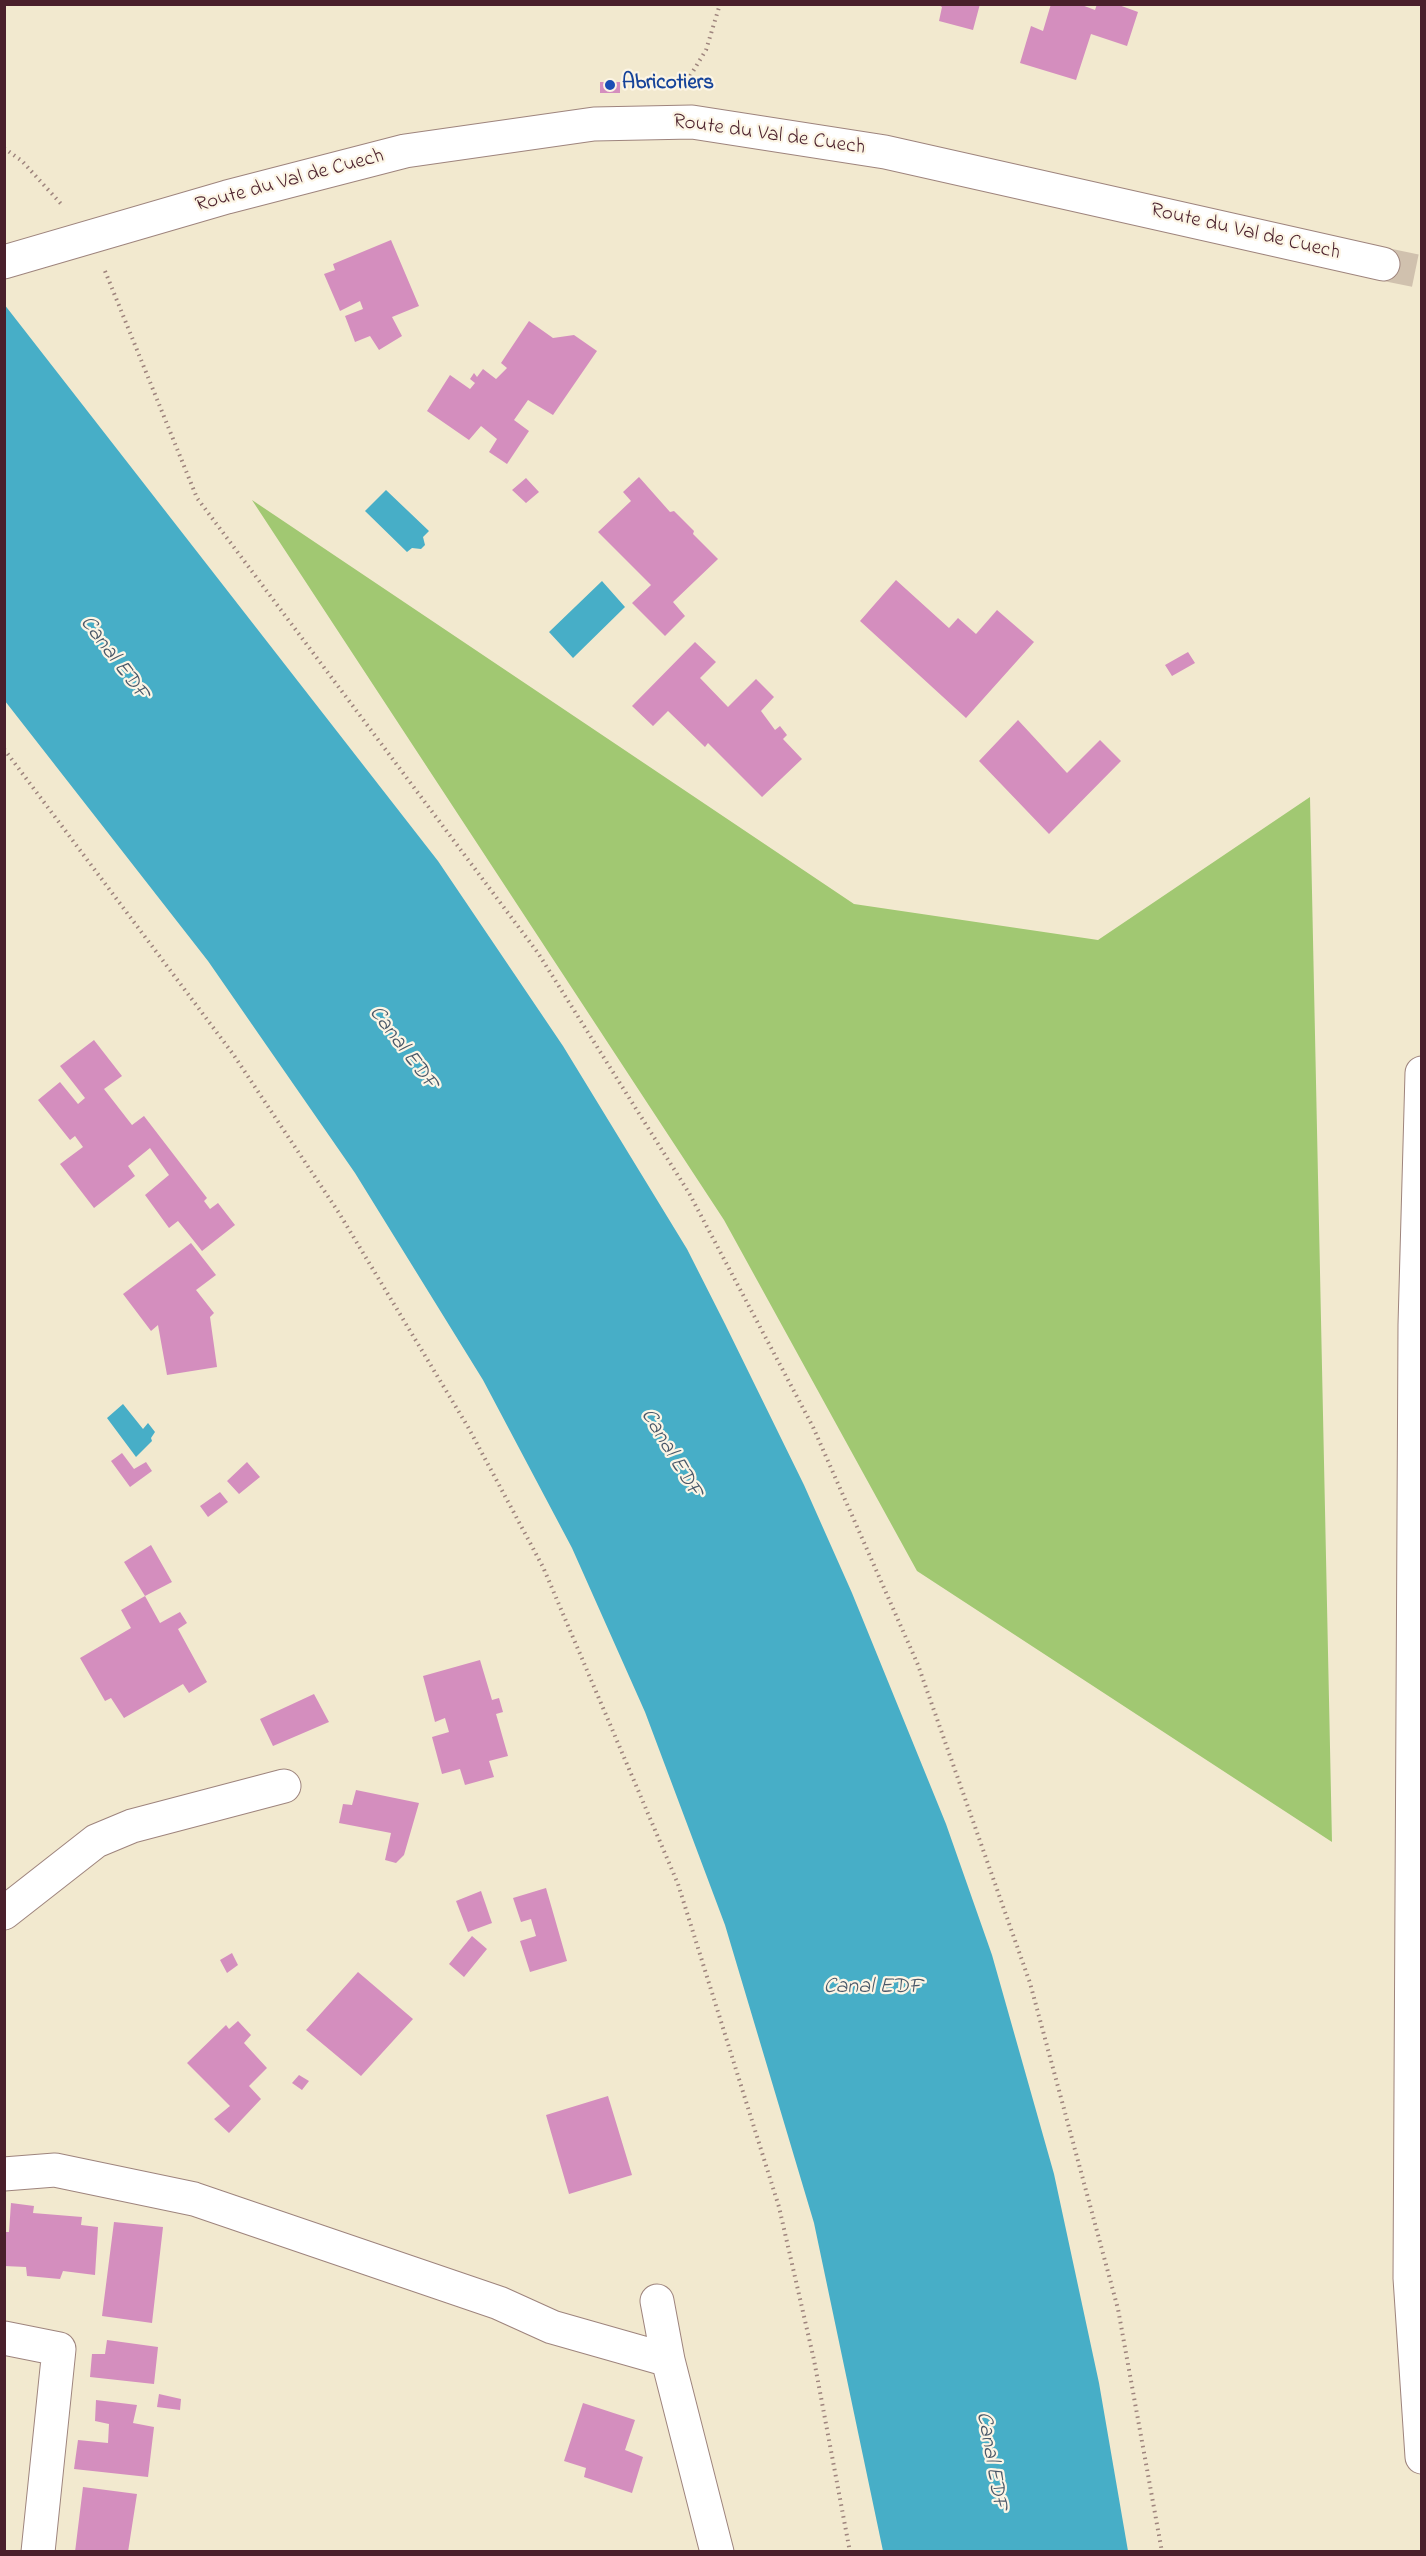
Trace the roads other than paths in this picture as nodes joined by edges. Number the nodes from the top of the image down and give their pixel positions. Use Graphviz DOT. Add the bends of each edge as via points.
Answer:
graph roads {
  1 [pos="4,262"];
  2 [pos="1383,264"];
  3 [pos="1422,1073"];
  4 [pos="284,1786"];
  5 [pos="4,1913"];
  6 [pos="4,2174"];
  7 [pos="657,2301"];
  8 [pos="4,2338"];
  9 [pos="668,2360"];
  10 [pos="1422,2457"];
  11 [pos="38,2552"];
  12 [pos="717,2552"];
  1 -- 2 [label="main road, Route du Val de Cuech" via="227,197 405,151 594,124 692,122 885,152"];
  3 -- 10 [label="main road" via="1415,1325 1410,2278"];
  4 -- 5 [label="main road" via="132,1826 96,1840"];
  6 -- 9 [label="main road" via="55,2170 194,2199 499,2303 552,2327"];
  7 -- 9 [label="main road"];
  8 -- 11 [label="main road" via="59,2349"];
  9 -- 12 [label="main road"];
}
